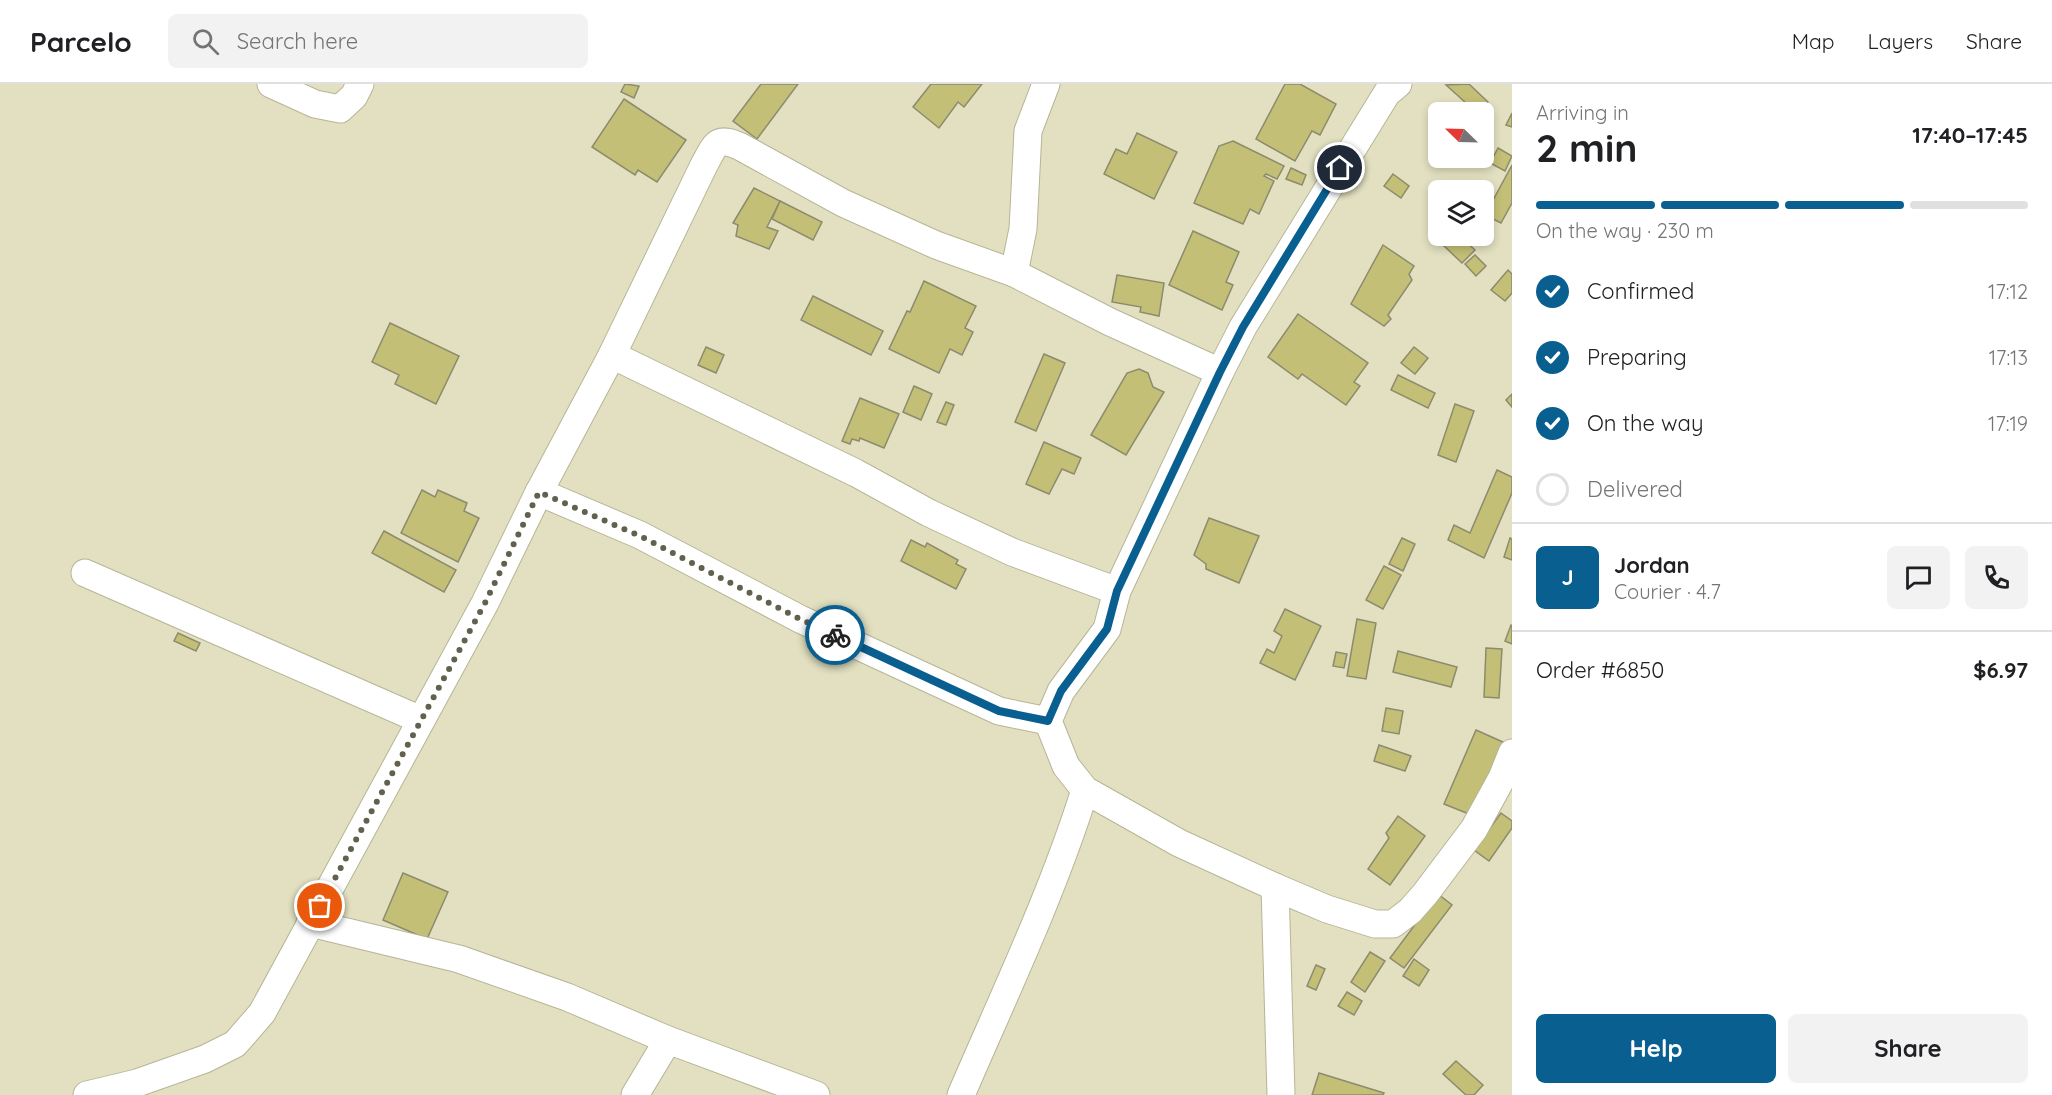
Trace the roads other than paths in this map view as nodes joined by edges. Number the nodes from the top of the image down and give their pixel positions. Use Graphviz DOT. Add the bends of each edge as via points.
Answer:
graph roads {
  1 [pos="271,84"];
  2 [pos="360,84"];
  3 [pos="1046,84"];
  4 [pos="1387,87"];
  5 [pos="1014,273"];
  6 [pos="612,355"];
  7 [pos="1220,372"];
  8 [pos="539,492"];
  9 [pos="86,573"];
  10 [pos="1117,591"];
  11 [pos="421,720"];
  12 [pos="1048,721"];
  13 [pos="1512,753"];
  14 [pos="1085,790"];
  15 [pos="1275,887"];
  16 [pos="310,923"];
  17 [pos="668,1040"];
  18 [pos="87,1095"];
  19 [pos="635,1095"];
  20 [pos="816,1095"];
  21 [pos="961,1095"];
  22 [pos="1281,1095"];
  1 -- 2 [label="street" via="315,104 339,109 354,96"];
  3 -- 5 [label="street" via="1028,131 1023,229"];
  4 -- 7 [label="street"];
  5 -- 6 [label="street" via="936,245 843,203 727,141 712,149"];
  5 -- 7 [label="street"];
  6 -- 8 [label="street"];
  6 -- 10 [label="street" via="1012,552"];
  7 -- 10 [label="street"];
  8 -- 11 [label="street" via="485,603"];
  8 -- 12 [label="street" via="640,536 800,619 999,711"];
  9 -- 11 [label="street"];
  10 -- 12 [label="street" via="1107,629 1061,691"];
  11 -- 16 [label="street"];
  12 -- 14 [label="street" via="1066,766"];
  13 -- 15 [label="street" via="1474,829 1425,894 1393,924 1375,924 1327,909"];
  14 -- 15 [label="street" via="1179,843"];
  14 -- 21 [label="street" via="1066,848"];
  15 -- 22 [label="street"];
  16 -- 17 [label="street" via="459,959 567,997"];
  16 -- 18 [label="street" via="262,1013 235,1044 137,1083"];
  17 -- 19 [label="street"];
  17 -- 20 [label="street"];
}
